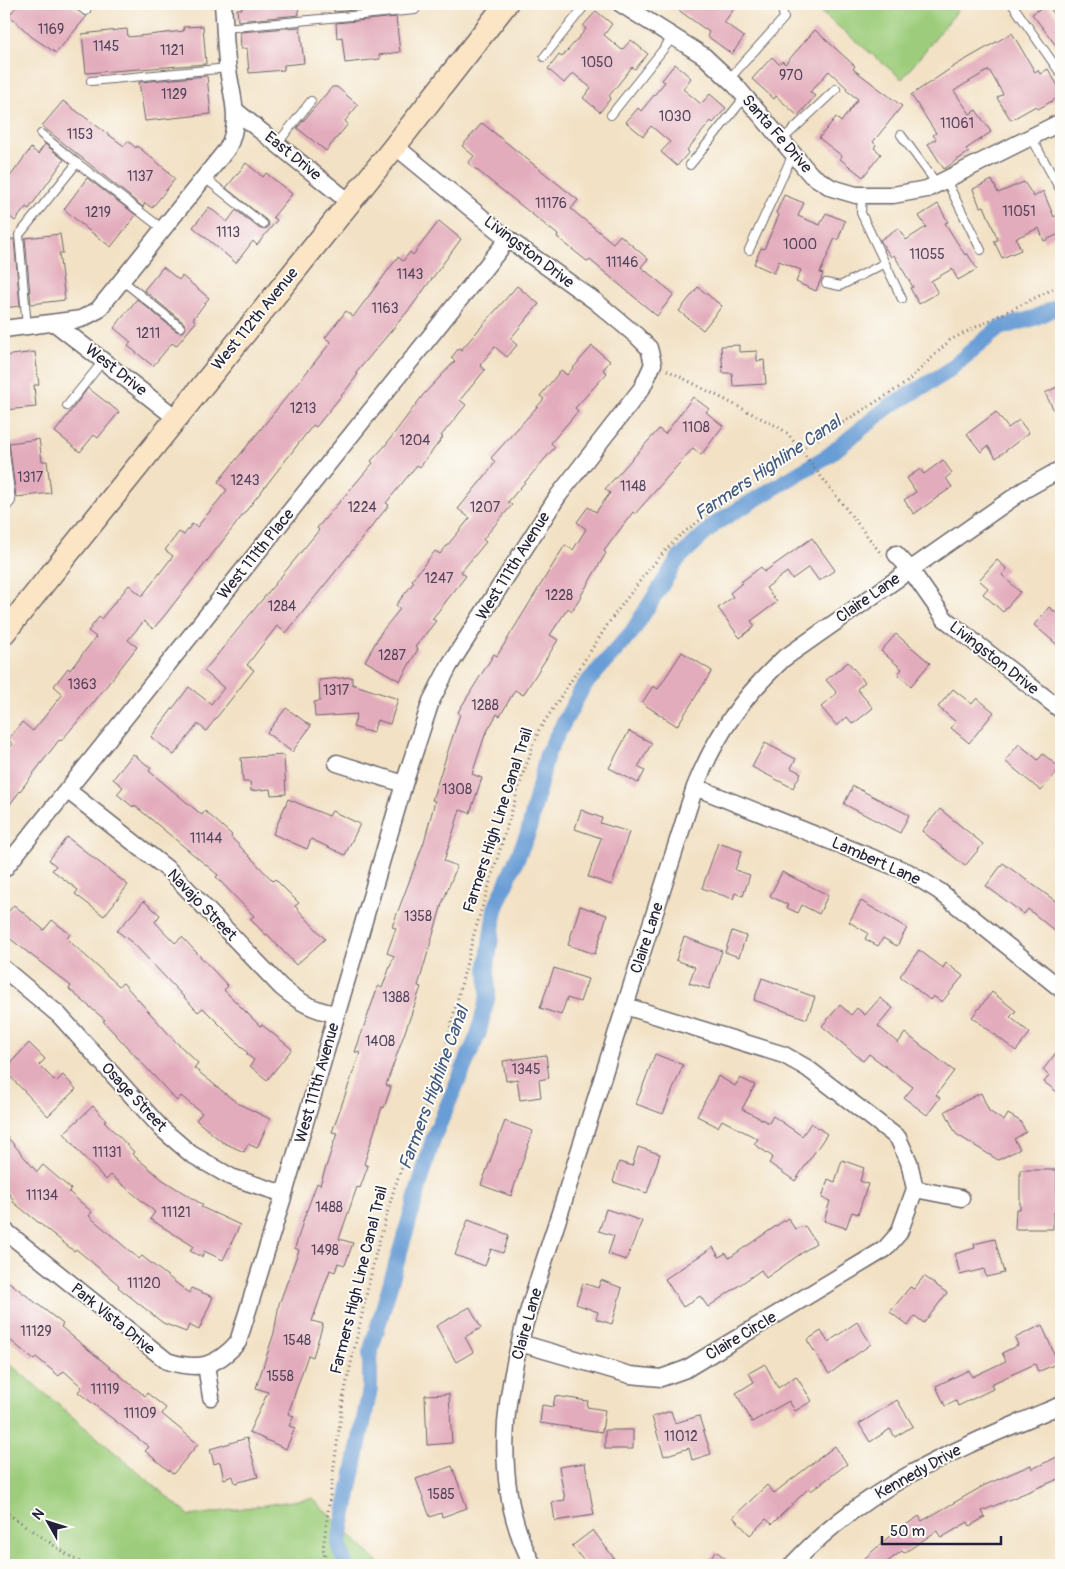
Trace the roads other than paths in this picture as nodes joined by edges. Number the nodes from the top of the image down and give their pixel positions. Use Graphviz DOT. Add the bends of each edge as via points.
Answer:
graph roads {
  1 [pos="77,4"];
  2 [pos="223,4"];
  3 [pos="506,4"];
  4 [pos="586,4"];
  5 [pos="621,4"];
  6 [pos="781,4"];
  7 [pos="1012,4"];
  8 [pos="415,10"];
  9 [pos="86,11"];
  10 [pos="225,28"];
  11 [pos="674,37"];
  12 [pos="544,57"];
  13 [pos="228,68"];
  14 [pos="1061,74"];
  15 [pos="729,80"];
  16 [pos="91,81"];
  17 [pos="836,89"];
  18 [pos="745,97"];
  19 [pos="311,101"];
  20 [pos="236,111"];
  21 [pos="611,115"];
  22 [pos="1061,122"];
  23 [pos="42,134"];
  24 [pos="901,135"];
  25 [pos="1032,137"];
  26 [pos="782,140"];
  27 [pos="277,144"];
  28 [pos="396,146"];
  29 [pos="793,153"];
  30 [pos="77,163"];
  31 [pos="690,165"];
  32 [pos="205,178"];
  33 [pos="942,182"];
  34 [pos="1061,191"];
  35 [pos="862,195"];
  36 [pos="349,202"];
  37 [pos="263,224"];
  38 [pos="164,230"];
  39 [pos="508,239"];
  40 [pos="749,250"];
  41 [pos="981,250"];
  42 [pos="885,263"];
  43 [pos="123,281"];
  44 [pos="826,283"];
  45 [pos="902,299"];
  46 [pos="56,324"];
  47 [pos="27,327"];
  48 [pos="180,327"];
  49 [pos="4,329"];
  50 [pos="103,360"];
  51 [pos="653,364"];
  52 [pos="67,406"];
  53 [pos="176,418"];
  54 [pos="4,444"];
  55 [pos="1061,468"];
  56 [pos="4,510"];
  57 [pos="896,554"];
  58 [pos="910,569"];
  59 [pos="4,632"];
  60 [pos="1061,710"];
  61 [pos="337,763"];
  62 [pos="404,784"];
  63 [pos="695,787"];
  64 [pos="67,790"];
  65 [pos="4,869"];
  66 [pos="4,969"];
  67 [pos="1061,989"];
  68 [pos="625,1006"];
  69 [pos="336,1014"];
  70 [pos="915,1189"];
  71 [pos="284,1194"];
  72 [pos="961,1198"];
  73 [pos="4,1230"];
  74 [pos="520,1342"];
  75 [pos="206,1365"];
  76 [pos="211,1397"];
  77 [pos="1061,1405"];
  78 [pos="533,1565"];
  79 [pos="792,1565"];
  1 -- 9 [label="lane"];
  2 -- 10 [label="street"];
  3 -- 28 [label="main road, West 112th Avenue"];
  4 -- 12 [label="lane"];
  5 -- 11 [label="street, Santa Fe Drive"];
  6 -- 15 [label="lane" via="784,18"];
  7 -- 14 [label="lane"];
  8 -- 10 [label="lane"];
  10 -- 13 [label="street"];
  11 -- 15 [label="street, Santa Fe Drive" via="704,56"];
  11 -- 21 [label="lane"];
  13 -- 16 [label="lane"];
  13 -- 20 [label="street"];
  15 -- 18 [label="street, Santa Fe Drive"];
  17 -- 26 [label="lane"];
  18 -- 26 [label="street, Santa Fe Drive"];
  18 -- 31 [label="lane"];
  19 -- 27 [label="lane"];
  20 -- 27 [label="street, East Drive"];
  20 -- 32 [label="street" via="232,140"];
  22 -- 25 [label="street, Santa Fe Drive"];
  23 -- 30 [label="lane"];
  24 -- 33 [label="lane"];
  25 -- 33 [label="street, Santa Fe Drive"];
  25 -- 34 [label="lane"];
  26 -- 29 [label="street, Santa Fe Drive"];
  27 -- 36 [label="street, East Drive"];
  28 -- 36 [label="main road, West 112th Avenue"];
  28 -- 39 [label="street, Livingston Drive"];
  29 -- 35 [label="street, Santa Fe Drive" via="811,175 832,188"];
  29 -- 40 [label="lane"];
  30 -- 38 [label="lane"];
  30 -- 47 [label="lane" via="19,235"];
  32 -- 37 [label="lane"];
  32 -- 38 [label="street"];
  33 -- 35 [label="street, Santa Fe Drive" via="927,189 893,195"];
  33 -- 41 [label="lane"];
  35 -- 42 [label="lane" via="861,213"];
  36 -- 53 [label="main road, West 112th Avenue"];
  38 -- 43 [label="street"];
  39 -- 51 [label="street, Livingston Drive" via="595,301 644,342"];
  39 -- 64 [label="street, West 111th Place"];
  42 -- 44 [label="lane" via="840,286"];
  42 -- 45 [label="lane"];
  43 -- 46 [label="street" via="107,302 91,315"];
  43 -- 48 [label="lane"];
  46 -- 47 [label="street"];
  46 -- 50 [label="street, West Drive"];
  47 -- 49 [label="street"];
  50 -- 52 [label="lane"];
  50 -- 53 [label="street, West Drive"];
  51 -- 62 [label="street, West 111th Avenue" via="642,388 558,496 449,666 431,701"];
  53 -- 59 [label="main road, West 112th Avenue"];
  54 -- 56 [label="lane" via="11,501"];
  55 -- 58 [label="street, Claire Lane"];
  57 -- 58 [label="street, Livingston Drive"];
  58 -- 60 [label="street, Livingston Drive" via="945,619"];
  58 -- 63 [label="street, Claire Lane" via="807,641 763,678 718,736"];
  61 -- 62 [label="street"];
  62 -- 69 [label="street, West 111th Avenue"];
  63 -- 67 [label="street, Lambert Lane" via="908,872 939,891"];
  63 -- 68 [label="street, Claire Lane"];
  64 -- 65 [label="street, West 111th Place"];
  64 -- 69 [label="street, Navajo Street" via="170,871 299,1002 315,1010"];
  66 -- 71 [label="street, Osage Street" via="59,1015 162,1129 191,1154 231,1178"];
  68 -- 70 [label="street" via="784,1054 807,1068 898,1138 909,1162"];
  68 -- 74 [label="street, Claire Lane"];
  69 -- 71 [label="street, West 111th Avenue"];
  70 -- 72 [label="street"];
  70 -- 74 [label="street, Claire Circle" via="899,1233 885,1249 686,1369 661,1378 630,1375"];
  71 -- 75 [label="street, West 111th Avenue" via="238,1342"];
  73 -- 75 [label="street, Park Vista Drive" via="160,1356 183,1366"];
  74 -- 78 [label="street, Claire Lane" via="506,1421 505,1458 514,1518"];
  75 -- 76 [label="street"];
  77 -- 79 [label="street, Kennedy Drive" via="937,1458 884,1489 825,1532"];
}
